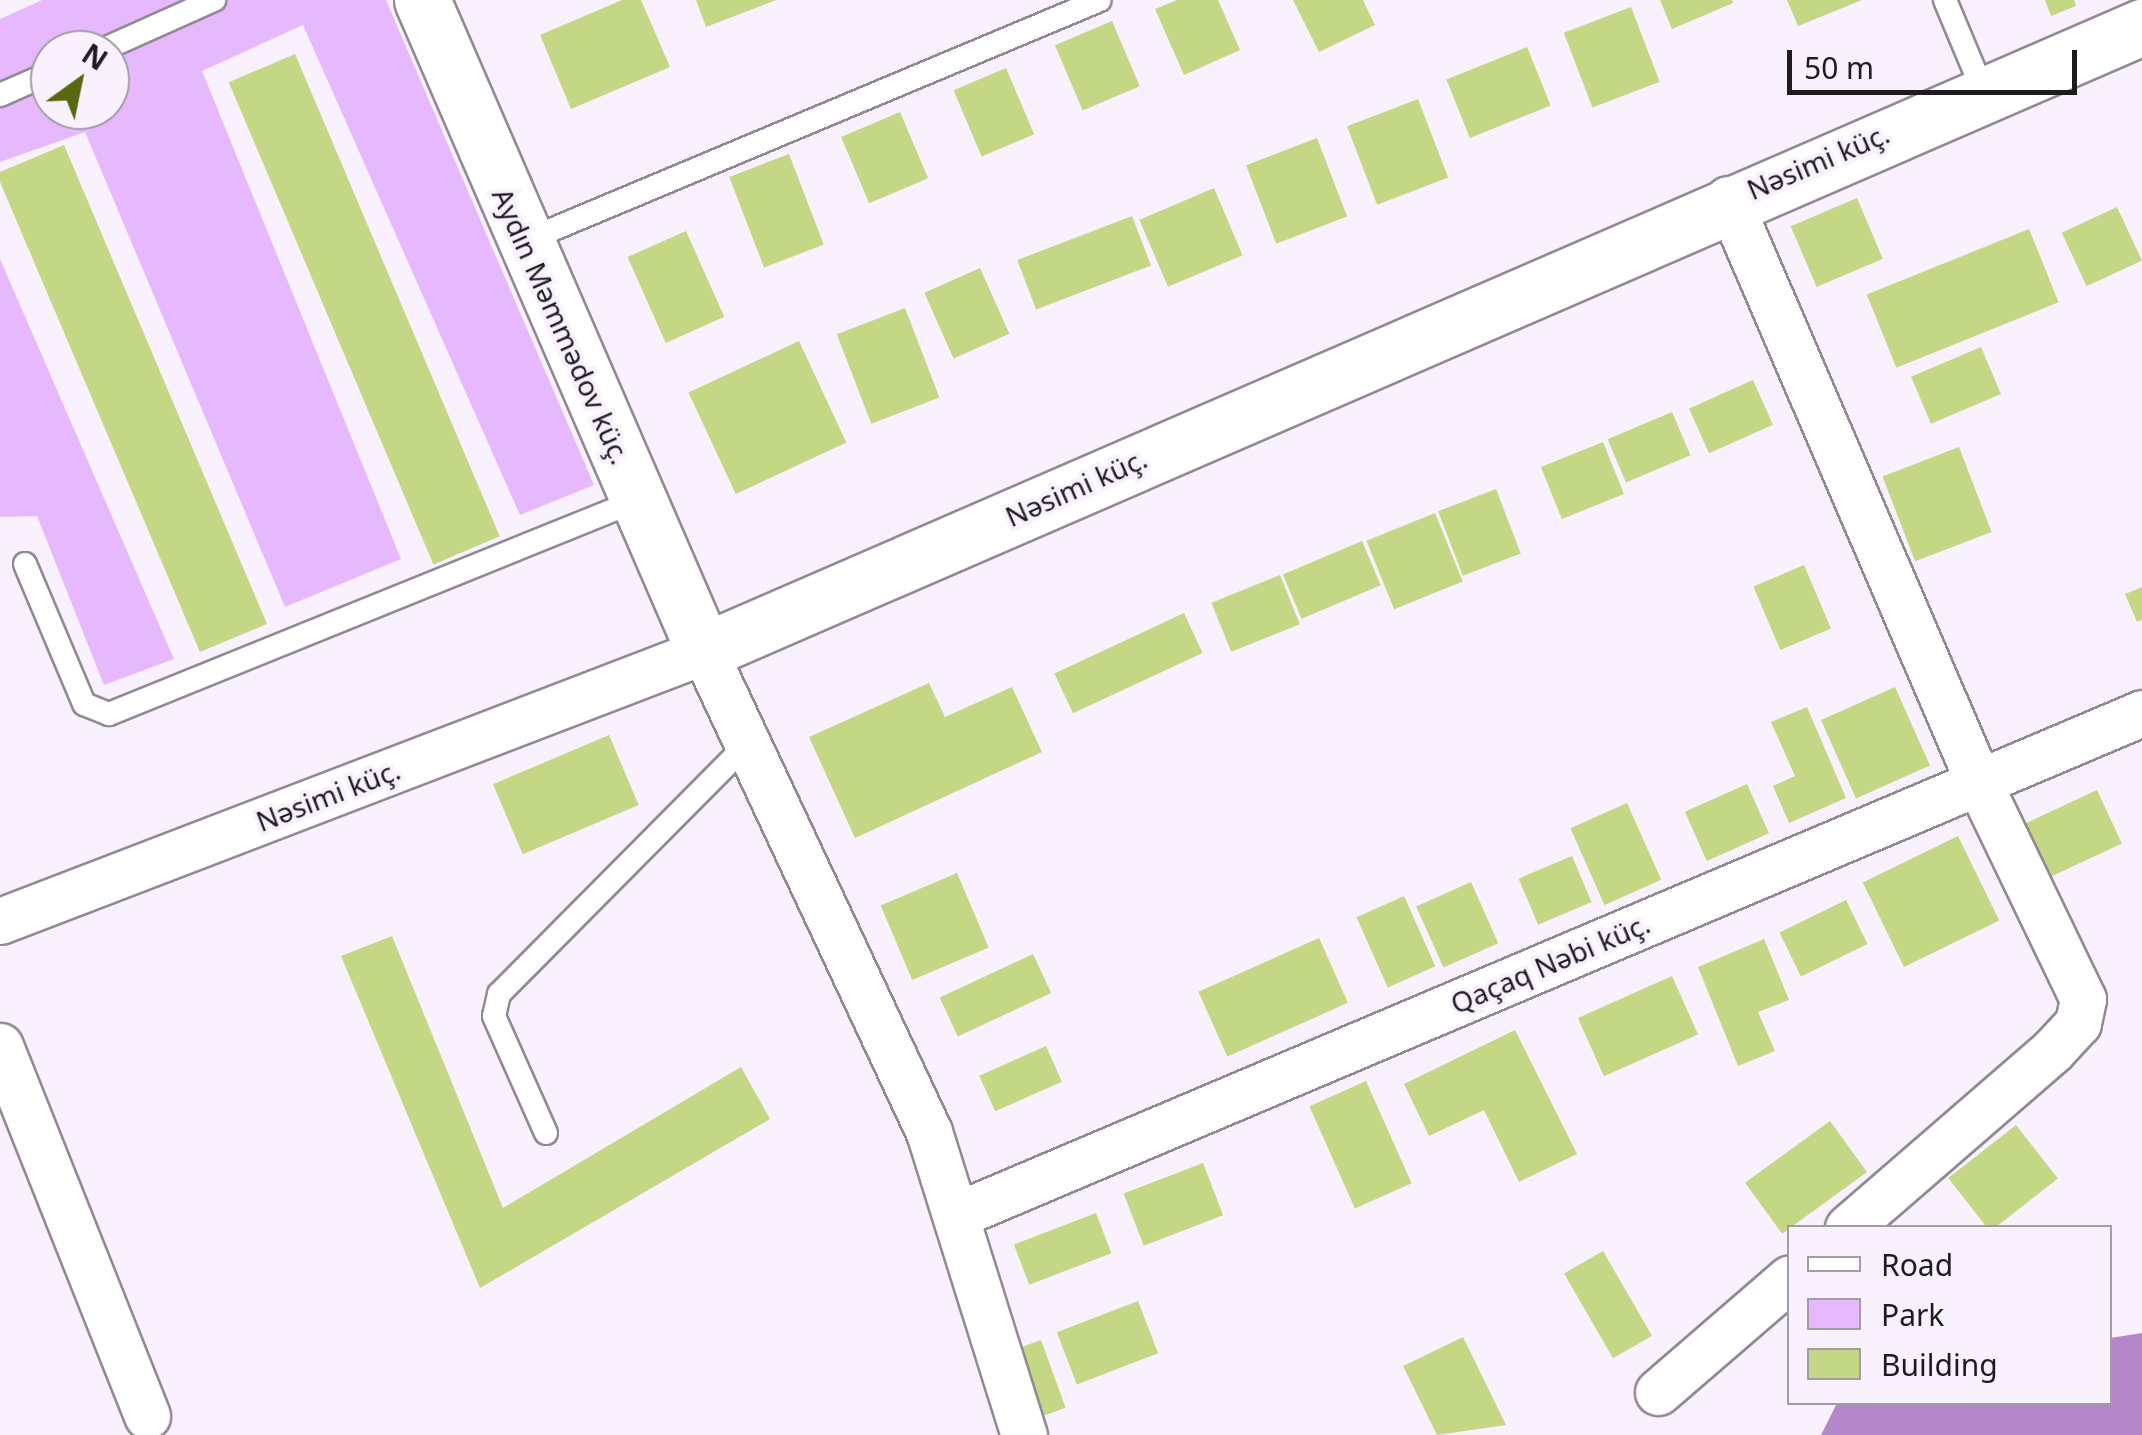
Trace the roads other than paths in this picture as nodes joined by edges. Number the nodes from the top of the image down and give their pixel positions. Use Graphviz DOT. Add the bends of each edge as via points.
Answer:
graph roads {
  1 [pos="214,0"];
  2 [pos="422,0"];
  3 [pos="1100,0"];
  4 [pos="1946,0"];
  5 [pos="2142,27"];
  6 [pos="130,38"];
  7 [pos="30,82"];
  8 [pos="1983,91"];
  9 [pos="0,96"];
  10 [pos="1728,199"];
  11 [pos="524,242"];
  12 [pos="638,500"];
  13 [pos="24,564"];
  14 [pos="704,651"];
  15 [pos="2142,713"];
  16 [pos="748,743"];
  17 [pos="1978,781"];
  18 [pos="0,921"];
  19 [pos="0,1046"];
  20 [pos="546,1134"];
  21 [pos="960,1214"];
  22 [pos="1851,1225"];
  23 [pos="1787,1281"];
  24 [pos="1658,1392"];
  25 [pos="147,1416"];
  26 [pos="1024,1435"];
  1 -- 6 [label="lane"];
  2 -- 11 [label="street, Aydın Məmmədov küç."];
  3 -- 11 [label="lane"];
  4 -- 8 [label="lane"];
  5 -- 8 [label="street, Nəsimi küç."];
  7 -- 9 [label="lane"];
  8 -- 10 [label="street, Nəsimi küç."];
  10 -- 14 [label="street, Nəsimi küç."];
  10 -- 17 [label="street"];
  11 -- 12 [label="street, Aydın Məmmədov küç."];
  12 -- 13 [label="lane" via="109,714 84,704"];
  12 -- 14 [label="street, Aydın Məmmədov küç."];
  14 -- 16 [label="street"];
  14 -- 18 [label="street, Nəsimi küç."];
  15 -- 17 [label="street, Qaçaq Nəbi küç."];
  16 -- 20 [label="lane" via="499,994 494,1016"];
  16 -- 21 [label="street"];
  17 -- 21 [label="street, Qaçaq Nəbi küç."];
  17 -- 22 [label="street" via="2082,999 2078,1023"];
  19 -- 25 [label="street"];
  21 -- 26 [label="street"];
  23 -- 24 [label="street"];
}
